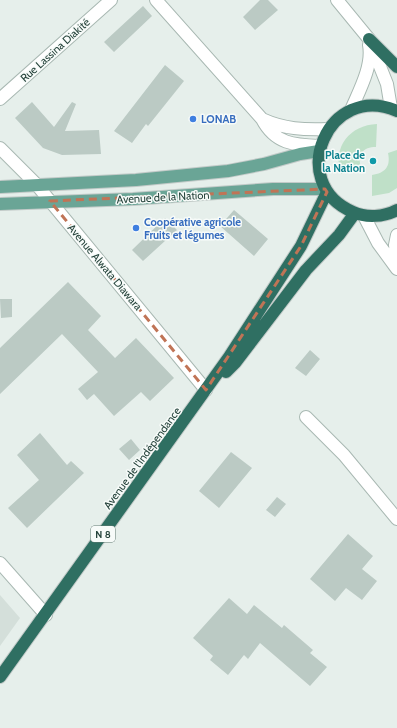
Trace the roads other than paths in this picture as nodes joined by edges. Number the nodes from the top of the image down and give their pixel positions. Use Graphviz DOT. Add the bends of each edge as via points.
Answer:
graph roads {
  1 [pos="111,0"];
  2 [pos="156,0"];
  3 [pos="337,0"];
  4 [pos="368,37"];
  5 [pos="397,67"];
  6 [pos="0,99"];
  7 [pos="395,109"];
  8 [pos="351,110"];
  9 [pos="262,119"];
  10 [pos="328,129"];
  11 [pos="0,148"];
  12 [pos="319,149"];
  13 [pos="36,184"];
  14 [pos="0,187"];
  15 [pos="326,191"];
  16 [pos="50,201"];
  17 [pos="0,204"];
  18 [pos="397,210"];
  19 [pos="359,214"];
  20 [pos="397,235"];
  21 [pos="397,263"];
  22 [pos="397,269"];
  23 [pos="206,390"];
  24 [pos="306,417"];
  25 [pos="397,519"];
  26 [pos="0,563"];
  27 [pos="46,615"];
  28 [pos="0,678"];
  1 -- 6 [label="street, Rue Lassina Diakité"];
  2 -- 9 [label="street"];
  3 -- 4 [label="street"];
  4 -- 5 [label="highway"];
  4 -- 7 [label="street"];
  4 -- 8 [label="street" via="370,50 365,76"];
  7 -- 8 [label="highway" via="371,106"];
  8 -- 10 [label="highway"];
  9 -- 10 [label="street" via="301,130"];
  9 -- 12 [label="street" via="267,129 283,141"];
  10 -- 12 [label="highway"];
  11 -- 13 [label="street, Avenue Alwata Diawara"];
  12 -- 13 [label="main road, Avenue de la Nation" via="228,171 136,180"];
  12 -- 15 [label="highway" via="318,168"];
  13 -- 14 [label="main road, Avenue de la Nation"];
  13 -- 16 [label="street, Avenue Alwata Diawara"];
  15 -- 16 [label="main road, Avenue de la Nation" via="273,189 133,199"];
  15 -- 19 [label="highway" via="337,203"];
  15 -- 23 [label="highway, Avenue de l'Indépendance / N 8" via="301,246"];
  16 -- 17 [label="main road, Avenue de la Nation"];
  16 -- 23 [label="street, Avenue Alwata Diawara"];
  18 -- 19 [label="highway" via="384,215"];
  19 -- 22 [label="street"];
  19 -- 23 [label="highway, Avenue de l'Indépendance / N 8" via="306,270 235,363"];
  20 -- 21 [label="street" via="394,245"];
  23 -- 27 [label="highway, Avenue de l'Indépendance / N 8"];
  24 -- 25 [label="street" via="344,455"];
  26 -- 27 [label="street"];
  27 -- 28 [label="highway, Avenue de l'Indépendance / N 8"];
}
